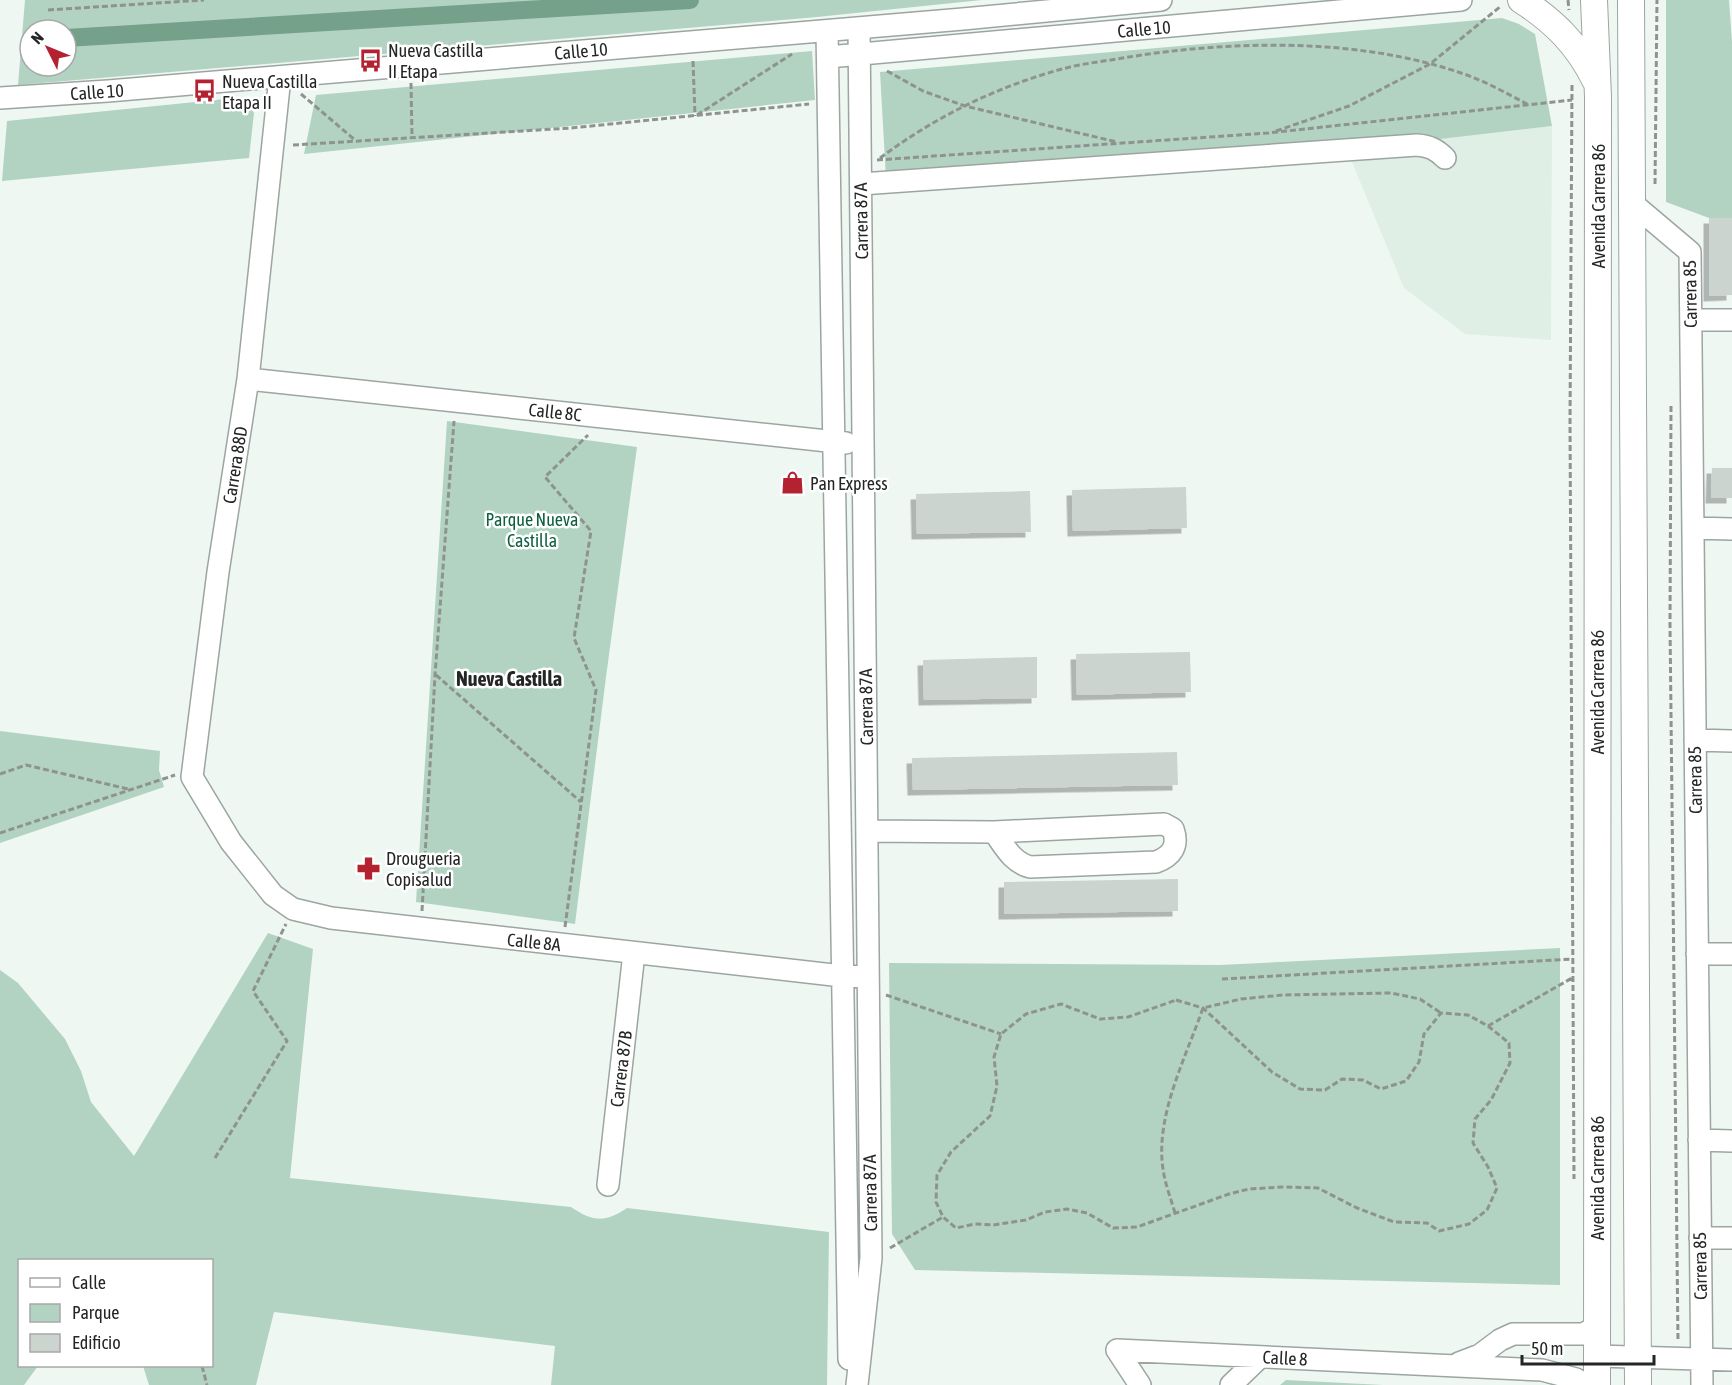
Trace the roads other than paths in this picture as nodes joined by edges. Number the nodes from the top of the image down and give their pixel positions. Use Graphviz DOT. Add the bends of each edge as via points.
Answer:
graph roads {
  1 [pos="1161,0"];
  2 [pos="1461,0"];
  3 [pos="1521,0"];
  4 [pos="1594,0"];
  5 [pos="1631,0"];
  6 [pos="860,28"];
  7 [pos="827,31"];
  8 [pos="860,55"];
  9 [pos="828,57"];
  10 [pos="280,77"];
  11 [pos="1597,85"];
  12 [pos="0,98"];
  13 [pos="1446,158"];
  14 [pos="861,184"];
  15 [pos="1632,202"];
  16 [pos="1690,320"];
  17 [pos="1732,320"];
  18 [pos="248,379"];
  19 [pos="834,442"];
  20 [pos="863,445"];
  21 [pos="1693,528"];
  22 [pos="1732,529"];
  23 [pos="1695,740"];
  24 [pos="1732,741"];
  25 [pos="867,831"];
  26 [pos="994,832"];
  27 [pos="231,843"];
  28 [pos="634,953"];
  29 [pos="1697,954"];
  30 [pos="1732,954"];
  31 [pos="842,976"];
  32 [pos="868,983"];
  33 [pos="1699,1140"];
  34 [pos="1732,1140"];
  35 [pos="608,1185"];
  36 [pos="1700,1238"];
  37 [pos="1732,1238"];
  38 [pos="1597,1327"];
  39 [pos="1597,1356"];
  40 [pos="1260,1357"];
  41 [pos="1638,1357"];
  42 [pos="1701,1359"];
  43 [pos="1732,1360"];
  44 [pos="1453,1366"];
  45 [pos="850,1385"];
  46 [pos="857,1385"];
  47 [pos="1140,1385"];
  48 [pos="1231,1385"];
  49 [pos="1586,1385"];
  50 [pos="1597,1385"];
  51 [pos="1638,1385"];
  52 [pos="1702,1385"];
  1 -- 6 [label="street, Calle 10"];
  2 -- 8 [label="street, Calle 10"];
  3 -- 11 [label="main road" via="1566,35"];
  4 -- 11 [label="main road, Avenida Carrera 86"];
  5 -- 15 [label="main road, Avenida Carrera 86"];
  6 -- 7 [label="street, Calle 10"];
  6 -- 8 [label="street, Carrera 87A"];
  7 -- 9 [label="street, Carrera 87A"];
  7 -- 10 [label="street, Calle 10"];
  8 -- 9 [label="street, Calle 10"];
  8 -- 14 [label="street, Carrera 87A" via="869,160"];
  9 -- 19 [label="street, Carrera 87A"];
  10 -- 12 [label="street, Calle 10"];
  10 -- 18 [label="street, Carrera 88D"];
  11 -- 38 [label="main road, Avenida Carrera 86"];
  13 -- 14 [label="street" via="1437,150 1417,145"];
  14 -- 20 [label="street, Carrera 87A"];
  15 -- 16 [label="street, Carrera 85" via="1690,252"];
  15 -- 41 [label="main road, Avenida Carrera 86"];
  16 -- 17 [label="street"];
  16 -- 21 [label="street, Carrera 85"];
  18 -- 19 [label="street, Calle 8C" via="388,404 456,401"];
  18 -- 27 [label="street, Carrera 88D" via="192,777"];
  19 -- 20 [label="street, Calle 8C"];
  19 -- 31 [label="street, Carrera 87A"];
  20 -- 25 [label="street, Carrera 87A"];
  21 -- 22 [label="street"];
  21 -- 23 [label="street, Carrera 85"];
  23 -- 24 [label="street"];
  23 -- 29 [label="street, Carrera 85"];
  25 -- 26 [label="street"];
  25 -- 32 [label="street, Carrera 87A"];
  26 -- 26 [label="street" via="1013,858 1030,867 1156,862 1167,858 1176,837 1173,829 1164,824"];
  27 -- 28 [label="street, Calle 8A" via="273,895 293,909 331,918"];
  28 -- 31 [label="street, Calle 8A"];
  28 -- 35 [label="street, Carrera 87B"];
  29 -- 30 [label="street"];
  29 -- 33 [label="street, Carrera 85"];
  31 -- 32 [label="street, Calle 8A"];
  31 -- 45 [label="street, Carrera 87A"];
  32 -- 46 [label="street, Carrera 87A" via="871,1258"];
  33 -- 34 [label="street"];
  33 -- 36 [label="street, Carrera 85"];
  36 -- 37 [label="street"];
  36 -- 42 [label="street, Carrera 85"];
  38 -- 39 [label="main road, Avenida Carrera 86"];
  38 -- 44 [label="street, Calle 8" via="1583,1334 1513,1334"];
  39 -- 41 [label="street"];
  39 -- 50 [label="main road, Avenida Carrera 86"];
  40 -- 44 [label="street, Calle 8"];
  40 -- 47 [label="street, Calle 8" via="1117,1350"];
  40 -- 48 [label="street"];
  41 -- 42 [label="street"];
  41 -- 51 [label="main road, Avenida Carrera 86"];
  42 -- 43 [label="street"];
  42 -- 52 [label="street, Carrera 85"];
  44 -- 49 [label="street, Calle 8" via="1542,1370"];
}
